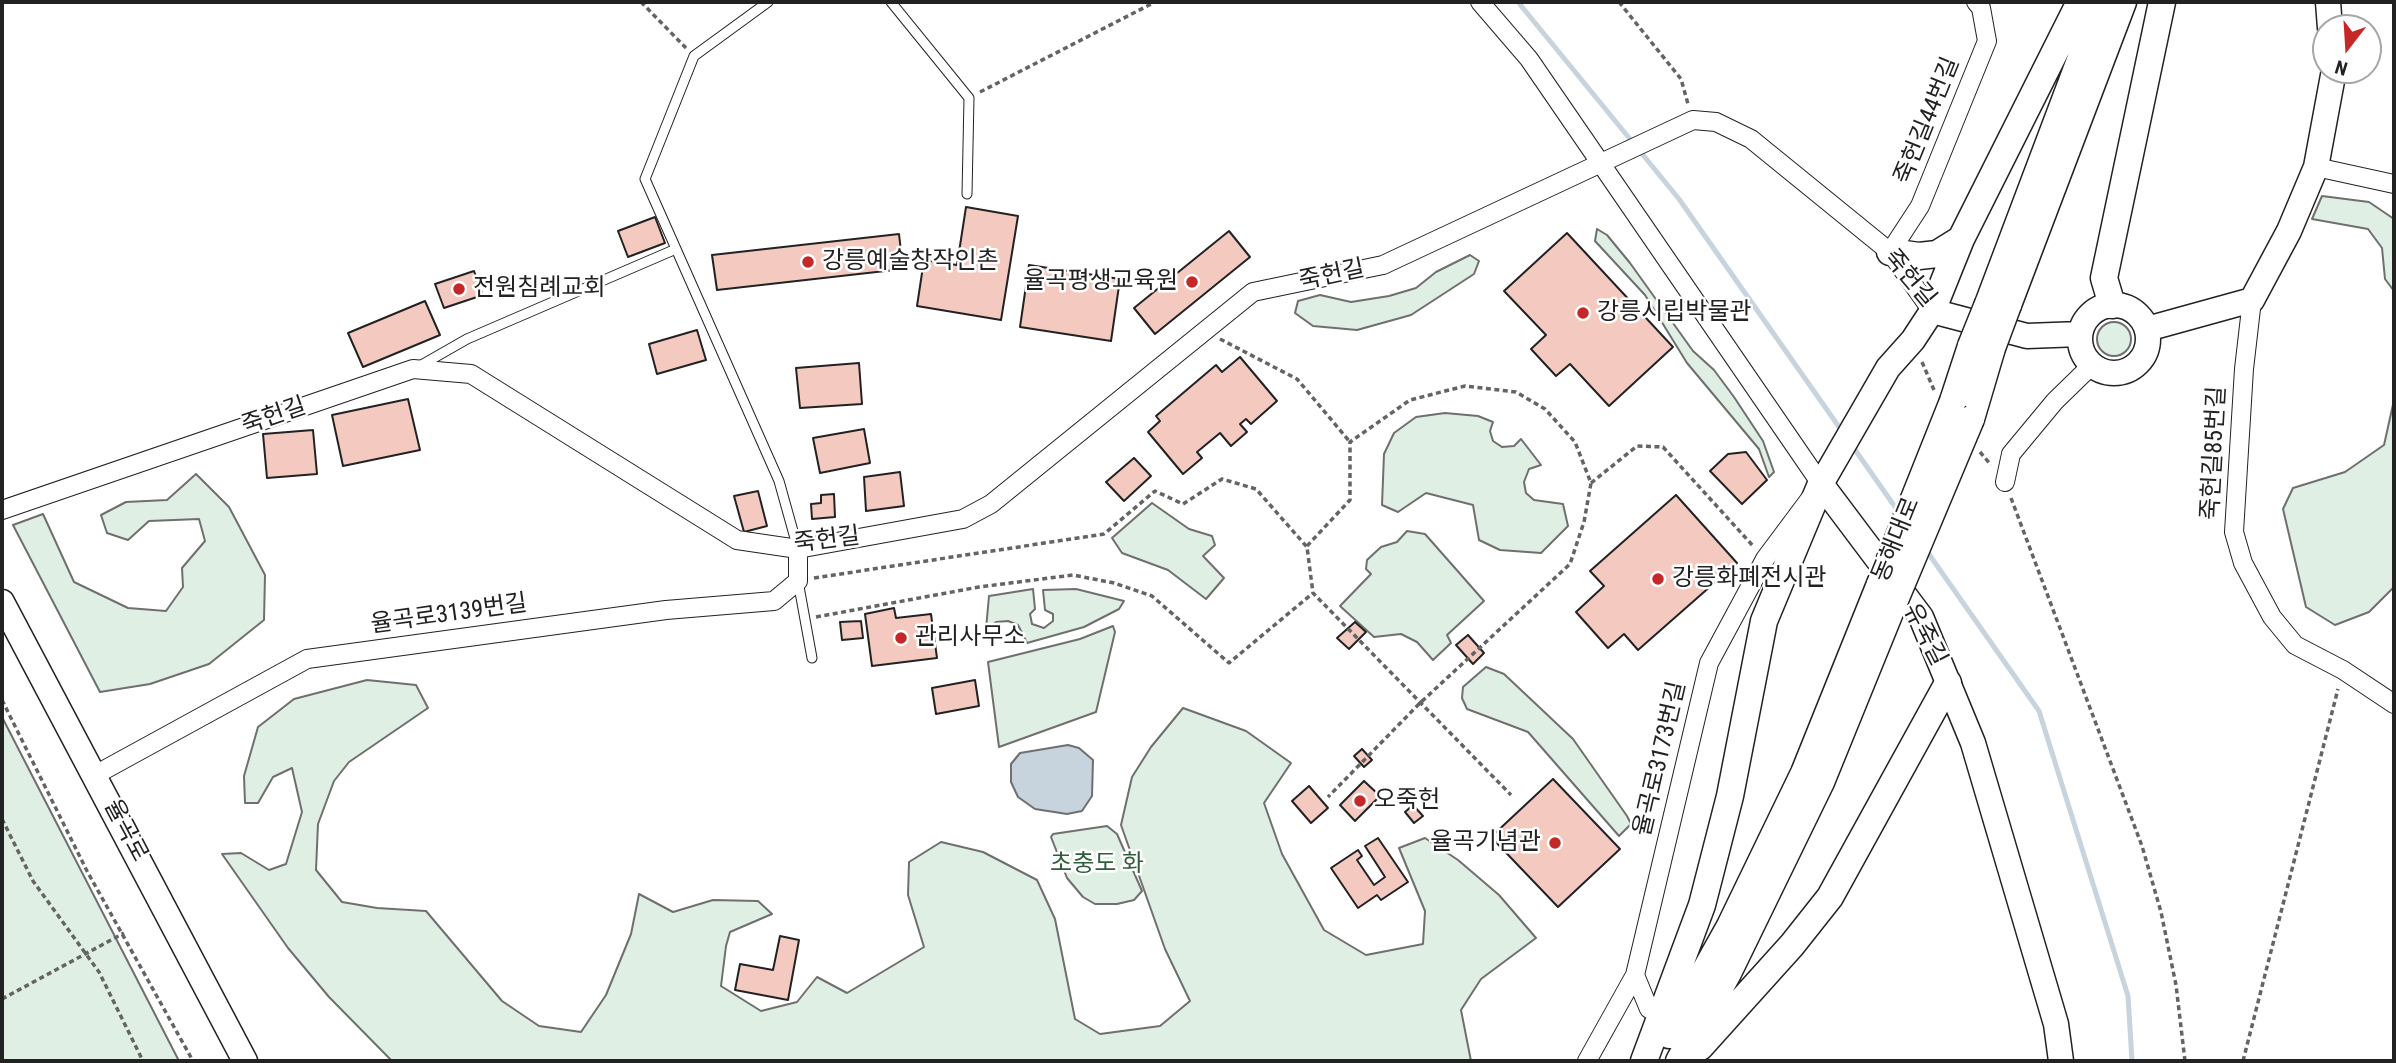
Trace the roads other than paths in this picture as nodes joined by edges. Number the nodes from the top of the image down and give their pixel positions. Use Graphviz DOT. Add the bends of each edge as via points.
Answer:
graph roads {
  1 [pos="768,2"];
  2 [pos="891,2"];
  3 [pos="1480,2"];
  4 [pos="1976,2"];
  5 [pos="2080,2"];
  6 [pos="2102,2"];
  7 [pos="2123,2"];
  8 [pos="2162,2"];
  9 [pos="2331,84"];
  10 [pos="1607,158"];
  11 [pos="2316,167"];
  12 [pos="2394,184"];
  13 [pos="967,194"];
  14 [pos="1961,239"];
  15 [pos="676,249"];
  16 [pos="1890,252"];
  17 [pos="2252,299"];
  18 [pos="1998,305"];
  19 [pos="2112,305"];
  20 [pos="1932,311"];
  21 [pos="2147,329"];
  22 [pos="2080,334"];
  23 [pos="2092,365"];
  24 [pos="413,369"];
  25 [pos="2005,482"];
  26 [pos="1821,484"];
  27 [pos="2,510"];
  28 [pos="798,549"];
  29 [pos="798,581"];
  30 [pos="1887,592"];
  31 [pos="2,602"];
  32 [pos="813,658"];
  33 [pos="1948,683"];
  34 [pos="2394,704"];
  35 [pos="95,775"];
  36 [pos="1635,975"];
  37 [pos="1649,1009"];
  38 [pos="245,1061"];
  39 [pos="1587,1061"];
  40 [pos="1644,1061"];
  41 [pos="1654,1061"];
  42 [pos="1678,1061"];
  43 [pos="1687,1061"];
  44 [pos="2061,1061"];
  1 -- 15 [label="lane" via="694,55 645,179"];
  2 -- 13 [label="lane" via="969,98"];
  3 -- 10 [label="street, 유죽길"];
  4 -- 16 [label="street, 죽헌길44번길" via="1987,41 1920,205"];
  5 -- 14 [label="main road"];
  6 -- 18 [label="main road, 동해대로"];
  7 -- 18 [label="main road, 동해대로"];
  8 -- 19 [label="main road" via="2104,278"];
  9 -- 11 [label="street"];
  10 -- 16 [label="street, 죽헌길" via="1693,120 1716,122 1751,139"];
  10 -- 26 [label="street, 유죽길"];
  10 -- 28 [label="street, 죽헌길" via="1383,265 1253,292 991,504 963,519"];
  11 -- 12 [label="street"];
  11 -- 17 [label="street" via="2289,231"];
  14 -- 16 [label="main road" via="1937,254"];
  14 -- 20 [label="main road"];
  15 -- 24 [label="lane" via="467,339"];
  15 -- 28 [label="lane" via="779,481"];
  16 -- 20 [label="street, 죽헌길"];
  17 -- 21 [label="street"];
  17 -- 34 [label="street, 죽헌길85번길" via="2234,532 2243,563 2272,617 2295,645"];
  18 -- 30 [label="main road, 동해대로, bridge" via="1959,416"];
  19 -- 21 [label="street" via="2134,312"];
  19 -- 22 [label="street" via="2091,314"];
  20 -- 22 [label="street, 죽헌길" via="2027,336"];
  20 -- 26 [label="street" via="1888,368"];
  21 -- 23 [label="street" via="2147,350 2134,368 2113,374"];
  22 -- 23 [label="street" via="2080,346"];
  23 -- 25 [label="street" via="2011,454"];
  24 -- 27 [label="street, 죽헌길"];
  24 -- 28 [label="street, 죽헌길" via="471,374 737,540"];
  26 -- 33 [label="street, 유죽길" via="1921,617"];
  26 -- 36 [label="street, 율곡로3173번길" via="1765,559 1709,663"];
  26 -- 40 [label="main road" via="1764,621 1711,872"];
  28 -- 29 [label="street"];
  29 -- 32 [label="lane"];
  29 -- 35 [label="street, 율곡로3139번길" via="774,601 666,610 307,659"];
  30 -- 41 [label="main road, 동해대로" via="1730,926"];
  30 -- 42 [label="main road, 동해대로" via="1810,806 1727,975"];
  31 -- 35 [label="street, 율곡로"];
  33 -- 43 [label="main road" via="1830,897"];
  33 -- 44 [label="street, 유죽길" via="1973,743 2056,1024"];
  35 -- 38 [label="street, 율곡로"];
  36 -- 37 [label="street"];
  36 -- 39 [label="street, 율곡로3173번길"];
}
